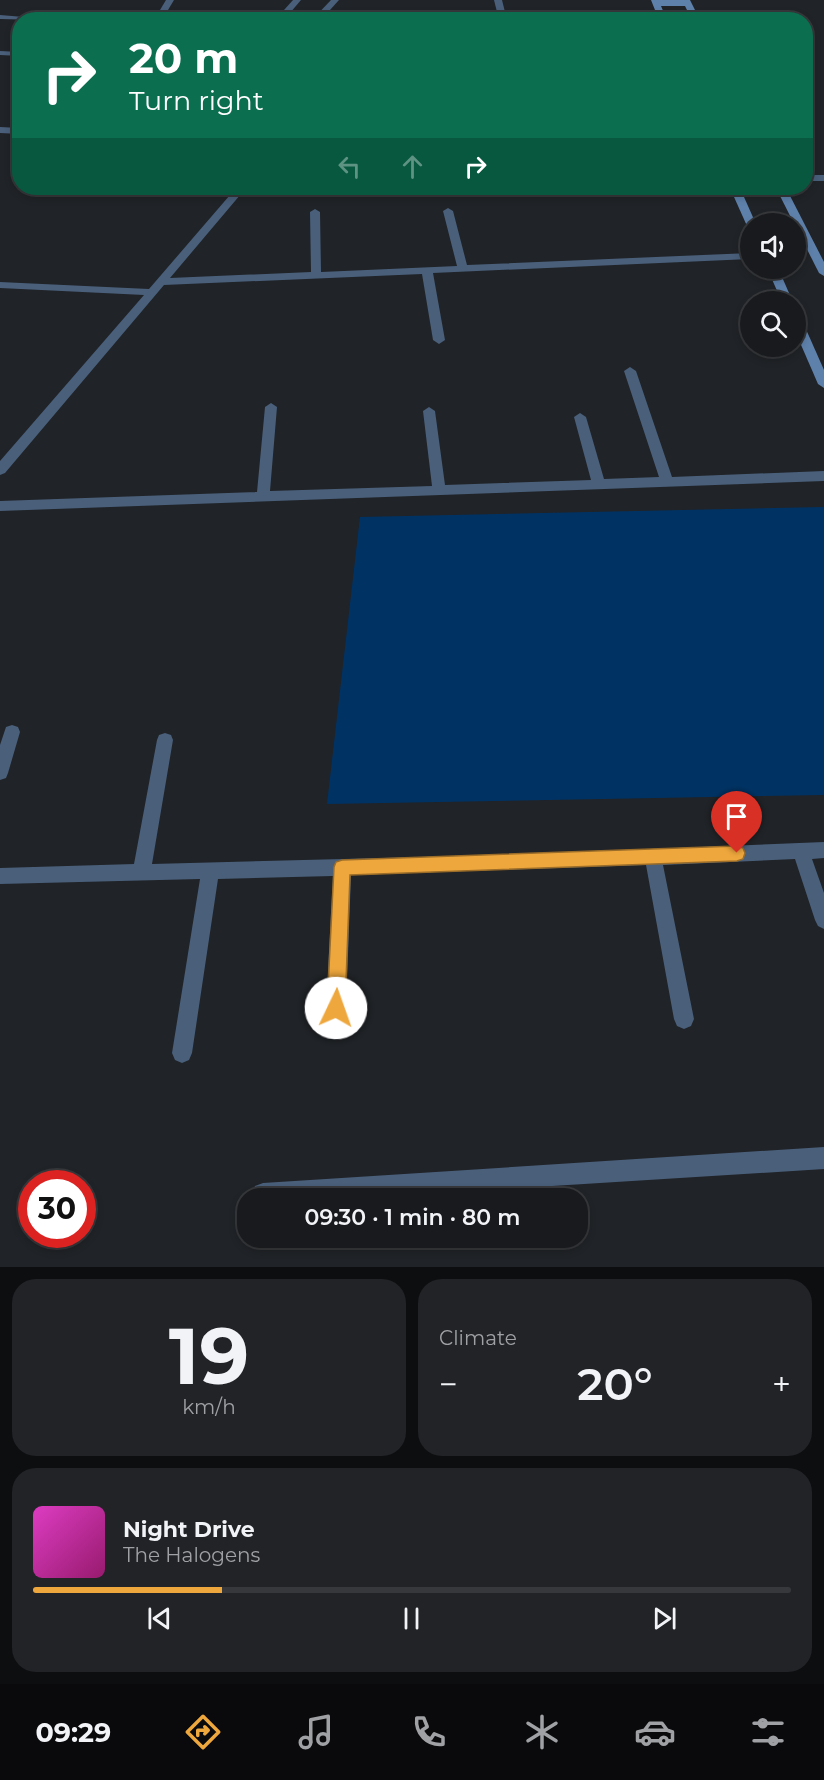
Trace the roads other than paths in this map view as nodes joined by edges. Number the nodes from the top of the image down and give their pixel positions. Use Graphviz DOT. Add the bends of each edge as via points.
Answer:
graph roads {
  1 [pos="297,0"];
  2 [pos="335,0"];
  3 [pos="656,2"];
  4 [pos="687,2"];
  5 [pos="286,12"];
  6 [pos="324,12"];
  7 [pos="235,195"];
  8 [pos="738,195"];
  9 [pos="785,195"];
  10 [pos="448,211"];
  11 [pos="315,212"];
  12 [pos="746,213"];
  13 [pos="740,256"];
  14 [pos="463,269"];
  15 [pos="427,270"];
  16 [pos="824,273"];
  17 [pos="315,275"];
  18 [pos="160,282"];
  19 [pos="0,286"];
  20 [pos="152,292"];
  21 [pos="439,340"];
  22 [pos="806,343"];
  23 [pos="630,371"];
  24 [pos="824,384"];
  25 [pos="271,407"];
  26 [pos="429,411"];
  27 [pos="580,417"];
  28 [pos="0,470"];
  29 [pos="824,476"];
  30 [pos="667,481"];
  31 [pos="598,483"];
  32 [pos="439,489"];
  33 [pos="263,495"];
  34 [pos="0,506"];
  35 [pos="12,732"];
  36 [pos="165,740"];
  37 [pos="0,773"];
  38 [pos="824,850"];
  39 [pos="801,851"];
  40 [pos="653,857"];
  41 [pos="342,867"];
  42 [pos="210,871"];
  43 [pos="141,873"];
  44 [pos="0,876"];
  45 [pos="824,920"];
  46 [pos="336,1008"];
  47 [pos="684,1019"];
  48 [pos="182,1053"];
  49 [pos="824,1158"];
  50 [pos="356,1188"];
  1 -- 5 [label="street"];
  2 -- 6 [label="street"];
  3 -- 4 [label="main road"];
  7 -- 18 [label="street"];
  8 -- 12 [label="main road"];
  9 -- 16 [label="main road"];
  10 -- 14 [label="street"];
  11 -- 17 [label="street"];
  13 -- 14 [label="street"];
  14 -- 15 [label="street"];
  15 -- 17 [label="street"];
  15 -- 21 [label="street"];
  17 -- 18 [label="street"];
  18 -- 20 [label="street"];
  19 -- 20 [label="street"];
  20 -- 28 [label="street"];
  22 -- 24 [label="main road"];
  23 -- 30 [label="street"];
  25 -- 33 [label="street"];
  26 -- 32 [label="street"];
  27 -- 31 [label="street"];
  29 -- 30 [label="street"];
  30 -- 31 [label="street"];
  31 -- 32 [label="street"];
  32 -- 33 [label="street"];
  33 -- 34 [label="street"];
  35 -- 37 [label="street"];
  36 -- 43 [label="street"];
  38 -- 39 [label="street"];
  39 -- 40 [label="street"];
  39 -- 45 [label="street"];
  40 -- 41 [label="street"];
  40 -- 47 [label="street"];
  41 -- 42 [label="street"];
  41 -- 46 [label="street"];
  42 -- 43 [label="street"];
  42 -- 48 [label="street"];
  43 -- 44 [label="street"];
  49 -- 50 [label="street"];
}
